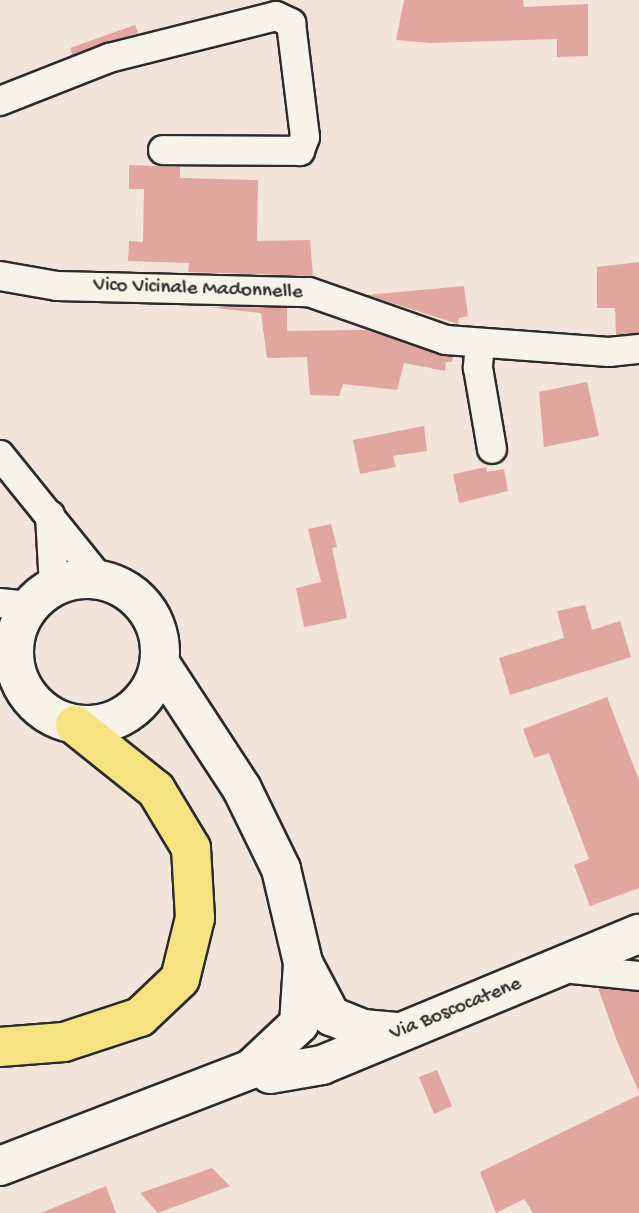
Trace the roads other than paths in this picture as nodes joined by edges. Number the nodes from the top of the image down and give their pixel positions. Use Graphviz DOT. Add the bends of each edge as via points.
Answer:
graph roads {
  1 [pos="0,101"];
  2 [pos="163,150"];
  3 [pos="0,276"];
  4 [pos="480,343"];
  5 [pos="639,349"];
  6 [pos="492,449"];
  7 [pos="0,455"];
  8 [pos="49,513"];
  9 [pos="100,579"];
  10 [pos="28,599"];
  11 [pos="8,657"];
  12 [pos="161,665"];
  13 [pos="130,712"];
  14 [pos="75,725"];
  15 [pos="215,740"];
  16 [pos="639,934"];
  17 [pos="303,963"];
  18 [pos="562,968"];
  19 [pos="639,976"];
  20 [pos="331,1016"];
  21 [pos="399,1032"];
  22 [pos="0,1046"];
  23 [pos="314,1061"];
  24 [pos="261,1071"];
  25 [pos="0,1166"];
  26 [pos="0,1180"];
  1 -- 2 [label="street" via="109,58 276,16 291,23 305,137 300,151"];
  3 -- 4 [label="street, Vico Vicinale Madonnelle" via="57,286 309,292 446,340"];
  4 -- 5 [label="street, Vico Vicinale Madonnelle" via="609,352"];
  4 -- 6 [label="street" via="478,368"];
  7 -- 8 [label="street"];
  8 -- 9 [label="street"];
  8 -- 10 [label="street" via="55,546"];
  9 -- 10 [label="street" via="71,580"];
  9 -- 12 [label="street" via="127,590 148,609 160,635"];
  10 -- 11 [label="street"];
  11 -- 14 [label="street" via="27,695 45,713"];
  12 -- 13 [label="street" via="149,694"];
  12 -- 15 [label="street"];
  13 -- 14 [label="street" via="106,724"];
  13 -- 15 [label="street" via="173,719"];
  14 -- 22 [label="highway" via="156,790 191,848 195,918 180,979 139,1017 64,1042"];
  15 -- 17 [label="street" via="281,869"];
  16 -- 18 [label="street, Via Boscocatene"];
  17 -- 20 [label="street"];
  17 -- 24 [label="street" via="299,1024"];
  18 -- 19 [label="street"];
  18 -- 21 [label="street, Via Boscocatene"];
  20 -- 21 [label="street" via="363,1030"];
  20 -- 23 [label="street"];
  21 -- 23 [label="street, Via Boscocatene"];
  23 -- 24 [label="street, Via Boscocatene"];
  24 -- 25 [label="street, Via Boscocatene"];
  24 -- 26 [label="street, Via Boscocatene"];
}
